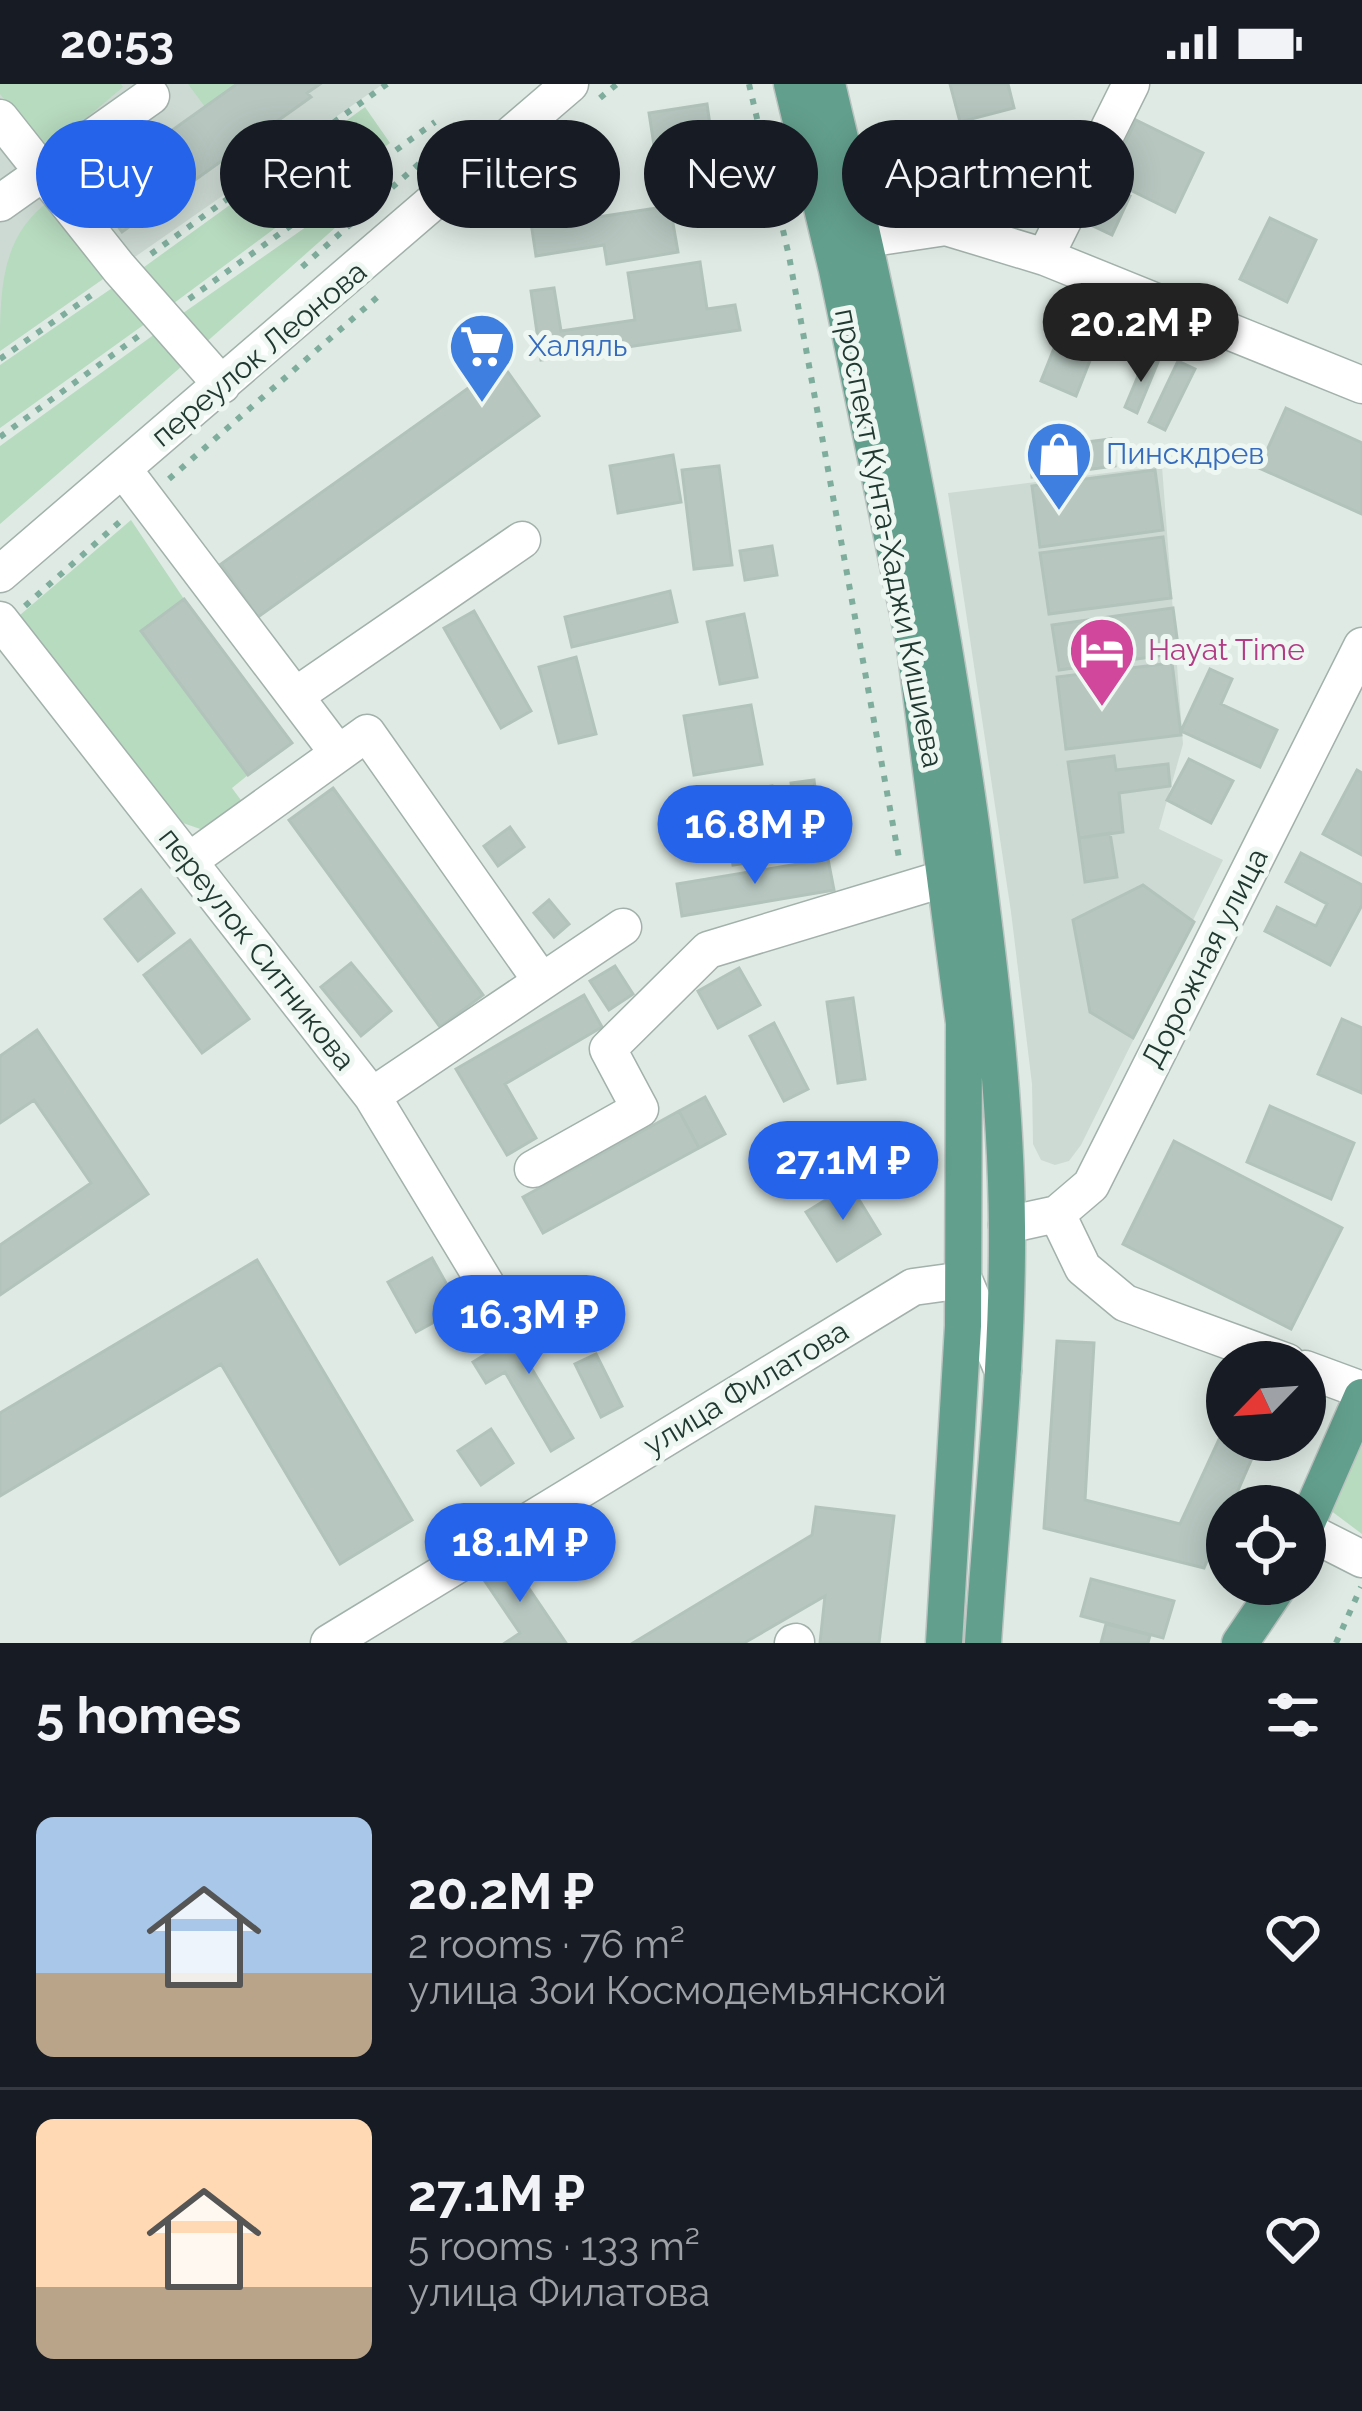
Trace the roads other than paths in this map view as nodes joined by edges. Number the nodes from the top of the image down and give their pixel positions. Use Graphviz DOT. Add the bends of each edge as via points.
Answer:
graph roads {
  1 [pos="570,84"];
  2 [pos="792,84"];
  3 [pos="827,84"];
  4 [pos="1131,84"];
  5 [pos="152,96"];
  6 [pos="0,118"];
  7 [pos="118,120"];
  8 [pos="36,168"];
  9 [pos="36,178"];
  10 [pos="0,203"];
  11 [pos="85,228"];
  12 [pos="848,241"];
  13 [pos="1045,257"];
  14 [pos="222,385"];
  15 [pos="1362,385"];
  16 [pos="123,469"];
  17 [pos="522,540"];
  18 [pos="0,574"];
  19 [pos="0,620"];
  20 [pos="1362,646"];
  21 [pos="295,697"];
  22 [pos="338,754"];
  23 [pos="189,862"];
  24 [pos="946,878"];
  25 [pos="623,927"];
  26 [pos="540,979"];
  27 [pos="372,1096"];
  28 [pos="533,1168"];
  29 [pos="1058,1214"];
  30 [pos="1007,1225"];
  31 [pos="964,1280"];
  32 [pos="504,1314"];
  33 [pos="1229,1341"];
  34 [pos="1004,1370"];
  35 [pos="1326,1378"];
  36 [pos="1362,1393"];
  37 [pos="1323,1485"];
  38 [pos="1326,1540"];
  39 [pos="1362,1558"];
  40 [pos="1267,1605"];
  41 [pos="1275,1605"];
  42 [pos="379,1631"];
  43 [pos="991,1641"];
  44 [pos="328,1643"];
  45 [pos="944,1643"];
  46 [pos="1240,1643"];
  47 [pos="1267,1643"];
  1 -- 14 [label="street, переулок Леонова"];
  2 -- 12 [label="main road, проспект Кунта-Хаджи Кишиева"];
  3 -- 12 [label="main road, проспект Кунта-Хаджи Кишиева"];
  4 -- 13 [label="street"];
  5 -- 7 [label="street"];
  6 -- 8 [label="street"];
  9 -- 10 [label="street"];
  11 -- 14 [label="street"];
  12 -- 13 [label="street" via="946,227"];
  12 -- 24 [label="main road, проспект Кунта-Хаджи Кишиева"];
  12 -- 30 [label="main road, проспект Кунта-Хаджи Кишиева" via="956,718 994,992"];
  13 -- 15 [label="street"];
  14 -- 16 [label="street, переулок Леонова"];
  16 -- 18 [label="street, переулок Леонова"];
  16 -- 21 [label="street"];
  17 -- 21 [label="street"];
  19 -- 23 [label="street, переулок Ситникова"];
  20 -- 29 [label="street, Дорожная улица" via="1091,1185"];
  21 -- 22 [label="street"];
  22 -- 23 [label="street"];
  22 -- 26 [label="street" via="367,733"];
  23 -- 27 [label="street, переулок Ситникова"];
  24 -- 28 [label="street" via="708,950 608,1049 640,1109"];
  24 -- 31 [label="main road, проспект Кунта-Хаджи Кишиева" via="964,1023"];
  25 -- 26 [label="street, переулок Ситникова"];
  26 -- 27 [label="street, переулок Ситникова"];
  27 -- 32 [label="street"];
  29 -- 30 [label="street"];
  29 -- 33 [label="street" via="1083,1268 1125,1303"];
  30 -- 34 [label="main road, проспект Кунта-Хаджи Кишиева"];
  31 -- 34 [label="street"];
  31 -- 42 [label="street, улица Филатова" via="913,1287"];
  31 -- 45 [label="main road, проспект Кунта-Хаджи Кишиева"];
  34 -- 43 [label="main road, проспект Кунта-Хаджи Кишиева"];
  35 -- 36 [label="street"];
  36 -- 37 [label="main road"];
  38 -- 39 [label="street"];
  40 -- 46 [label="main road"];
  41 -- 47 [label="main road"];
  42 -- 44 [label="street, улица Филатова"];
}
